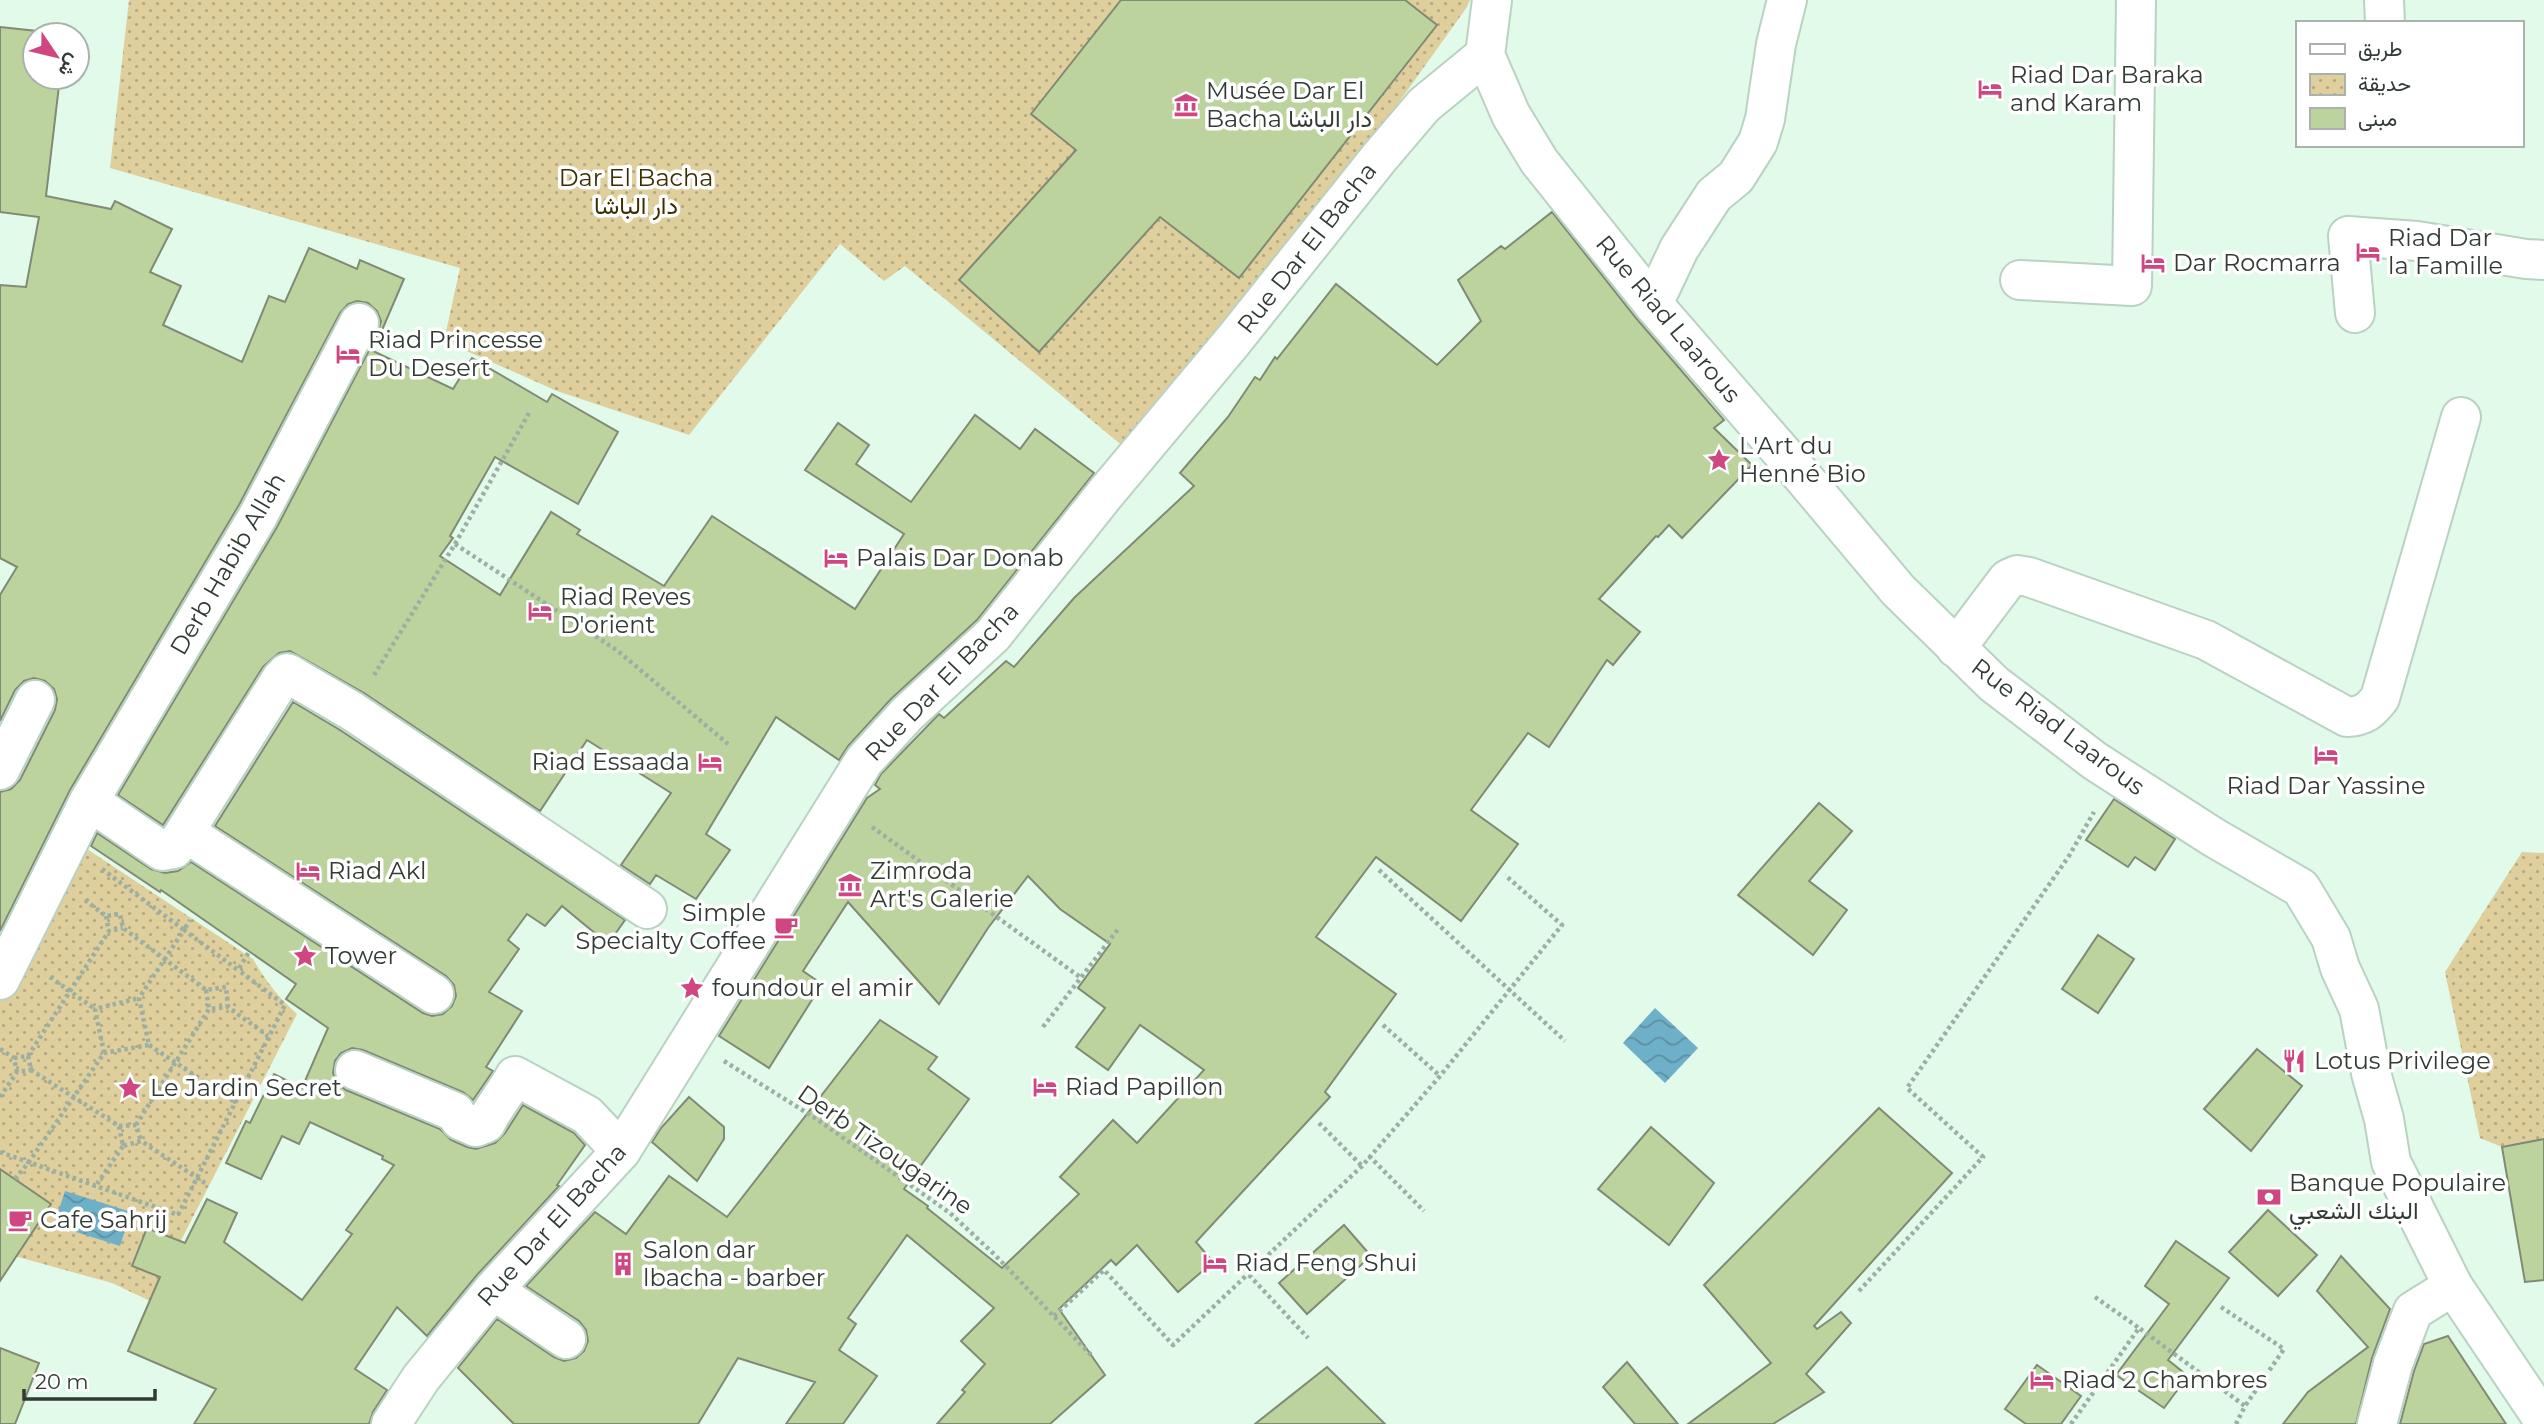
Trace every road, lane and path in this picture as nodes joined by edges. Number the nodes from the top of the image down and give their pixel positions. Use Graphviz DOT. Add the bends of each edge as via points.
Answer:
graph roads {
  1 [pos="1492,0"];
  2 [pos="1787,0"];
  3 [pos="2136,0"];
  4 [pos="2384,0"];
  5 [pos="2385,21"];
  6 [pos="1485,55"];
  7 [pos="2544,260"];
  8 [pos="2020,280"];
  9 [pos="1653,304"];
  10 [pos="2355,313"];
  11 [pos="359,323"];
  12 [pos="529,413"];
  13 [pos="2461,417"];
  14 [pos="455,544"];
  15 [pos="1956,648"];
  16 [pos="35,700"];
  17 [pos="352,712"];
  18 [pos="728,744"];
  19 [pos="0,771"];
  20 [pos="2115,774"];
  21 [pos="89,801"];
  22 [pos="837,802"];
  23 [pos="186,833"];
  24 [pos="91,861"];
  25 [pos="1379,870"];
  26 [pos="1505,875"];
  27 [pos="85,900"];
  28 [pos="647,909"];
  29 [pos="106,916"];
  30 [pos="190,920"];
  31 [pos="122,928"];
  32 [pos="1119,928"];
  33 [pos="184,930"];
  34 [pos="109,931"];
  35 [pos="249,952"];
  36 [pos="164,959"];
  37 [pos="238,970"];
  38 [pos="42,971"];
  39 [pos="1080,977"];
  40 [pos="0,980"];
  41 [pos="70,990"];
  42 [pos="206,990"];
  43 [pos="1510,990"];
  44 [pos="435,994"];
  45 [pos="139,998"];
  46 [pos="228,1007"];
  47 [pos="95,1009"];
  48 [pos="209,1009"];
  49 [pos="1383,1025"];
  50 [pos="1043,1027"];
  51 [pos="268,1036"];
  52 [pos="1565,1041"];
  53 [pos="149,1045"];
  54 [pos="0,1049"];
  55 [pos="104,1053"];
  56 [pos="28,1056"];
  57 [pos="14,1058"];
  58 [pos="176,1063"];
  59 [pos="31,1070"];
  60 [pos="355,1070"];
  61 [pos="17,1072"];
  62 [pos="1440,1076"];
  63 [pos="750,1078"];
  64 [pos="0,1097"];
  65 [pos="72,1097"];
  66 [pos="235,1102"];
  67 [pos="1319,1123"];
  68 [pos="136,1125"];
  69 [pos="119,1126"];
  70 [pos="141,1141"];
  71 [pos="123,1146"];
  72 [pos="621,1151"];
  73 [pos="0,1152"];
  74 [pos="1369,1156"];
  75 [pos="29,1162"];
  76 [pos="1362,1166"];
  77 [pos="196,1178"];
  78 [pos="15,1179"];
  79 [pos="97,1184"];
  80 [pos="208,1185"];
  81 [pos="1424,1211"];
  82 [pos="1249,1275"];
  83 [pos="2453,1286"];
  84 [pos="493,1290"];
  85 [pos="1859,1291"];
  86 [pos="2095,1297"];
  87 [pos="2221,1307"];
  88 [pos="1055,1316"];
  89 [pos="2139,1328"];
  90 [pos="1308,1338"];
  91 [pos="566,1339"];
  92 [pos="1091,1355"];
  93 [pos="2245,1406"];
  94 [pos="2544,1421"];
  95 [pos="391,1424"];
  96 [pos="2071,1424"];
  97 [pos="2236,1424"];
  98 [pos="2377,1424"];
  1 -- 6 [label="street"];
  2 -- 9 [label="street" via="1758,142 1736,177 1714,195 1679,249"];
  3 -- 8 [label="street" via="2132,286"];
  4 -- 5 [label="street"];
  6 -- 9 [label="street, Rue Riad Laarous" via="1511,115 1539,162"];
  6 -- 22 [label="street, Rue Dar El Bacha" via="1423,105 993,635 907,714 864,761"];
  7 -- 10 [label="street" via="2348,236"];
  9 -- 15 [label="street, Rue Riad Laarous" via="1898,590"];
  11 -- 21 [label="street, Derb Habib Allah" via="258,516"];
  12 -- 14 [label="path"];
  13 -- 15 [label="street" via="2380,698 2361,716 2347,717 2206,640 2029,577 2008,579"];
  14 -- 17 [label="path"];
  14 -- 18 [label="path" via="618,651"];
  15 -- 20 [label="street, Rue Riad Laarous" via="1994,684"];
  16 -- 19 [label="street"];
  17 -- 23 [label="street" via="287,673"];
  17 -- 28 [label="street"];
  20 -- 83 [label="street, Rue Riad Laarous" via="2301,888 2331,939 2359,1009 2391,1162"];
  20 -- 85 [label="path" via="2069,856 1907,1088 1983,1157"];
  21 -- 23 [label="street" via="162,851 174,849"];
  21 -- 40 [label="street, Derb Habib Allah"];
  22 -- 39 [label="path"];
  22 -- 72 [label="street, Rue Dar El Bacha"];
  23 -- 44 [label="street"];
  24 -- 33 [label="path"];
  25 -- 43 [label="path"];
  26 -- 43 [label="path" via="1562,925"];
  27 -- 29 [label="path"];
  29 -- 31 [label="path" via="120,914"];
  29 -- 34 [label="path"];
  30 -- 33 [label="path"];
  31 -- 34 [label="path"];
  31 -- 36 [label="path"];
  32 -- 39 [label="path"];
  33 -- 36 [label="path"];
  33 -- 37 [label="path"];
  34 -- 41 [label="path"];
  35 -- 37 [label="path"];
  36 -- 42 [label="path"];
  36 -- 45 [label="path"];
  37 -- 51 [label="path" via="285,1005"];
  38 -- 41 [label="path"];
  39 -- 50 [label="path"];
  41 -- 47 [label="path"];
  41 -- 56 [label="path"];
  42 -- 46 [label="path" via="226,987"];
  42 -- 48 [label="path"];
  43 -- 52 [label="path"];
  43 -- 62 [label="path"];
  45 -- 47 [label="path"];
  45 -- 53 [label="path"];
  46 -- 48 [label="path"];
  46 -- 51 [label="path"];
  47 -- 55 [label="path"];
  48 -- 58 [label="path"];
  49 -- 62 [label="path"];
  51 -- 66 [label="path"];
  53 -- 55 [label="path"];
  53 -- 58 [label="path"];
  54 -- 57 [label="path"];
  55 -- 65 [label="path"];
  56 -- 57 [label="path"];
  56 -- 59 [label="path"];
  57 -- 61 [label="path"];
  58 -- 66 [label="path"];
  58 -- 68 [label="path"];
  59 -- 61 [label="path"];
  59 -- 65 [label="path"];
  60 -- 72 [label="street" via="454,1112 476,1127 486,1124 515,1076 587,1115"];
  61 -- 64 [label="path"];
  62 -- 74 [label="path"];
  63 -- 88 [label="path, Derb Tizougarine" via="950,1213"];
  65 -- 69 [label="path"];
  65 -- 75 [label="path"];
  66 -- 77 [label="path"];
  67 -- 76 [label="path"];
  68 -- 69 [label="path"];
  68 -- 70 [label="path"];
  69 -- 71 [label="path"];
  70 -- 71 [label="path"];
  70 -- 77 [label="path"];
  71 -- 79 [label="path"];
  72 -- 84 [label="street, Rue Dar El Bacha"];
  73 -- 75 [label="path"];
  74 -- 76 [label="path"];
  74 -- 81 [label="path"];
  75 -- 78 [label="path"];
  75 -- 79 [label="path"];
  76 -- 82 [label="path"];
  77 -- 79 [label="path" via="178,1215"];
  77 -- 80 [label="path"];
  82 -- 88 [label="path" via="1173,1346 1104,1270"];
  82 -- 90 [label="path"];
  83 -- 94 [label="street, Rue Riad Laarous"];
  83 -- 98 [label="street" via="2413,1311"];
  84 -- 91 [label="street"];
  84 -- 95 [label="street, Rue Dar El Bacha" via="421,1378"];
  86 -- 89 [label="path"];
  87 -- 93 [label="path" via="2284,1349"];
  88 -- 92 [label="path, Derb Tizougarine"];
  89 -- 93 [label="path"];
  89 -- 96 [label="path"];
  93 -- 97 [label="path"];
}
